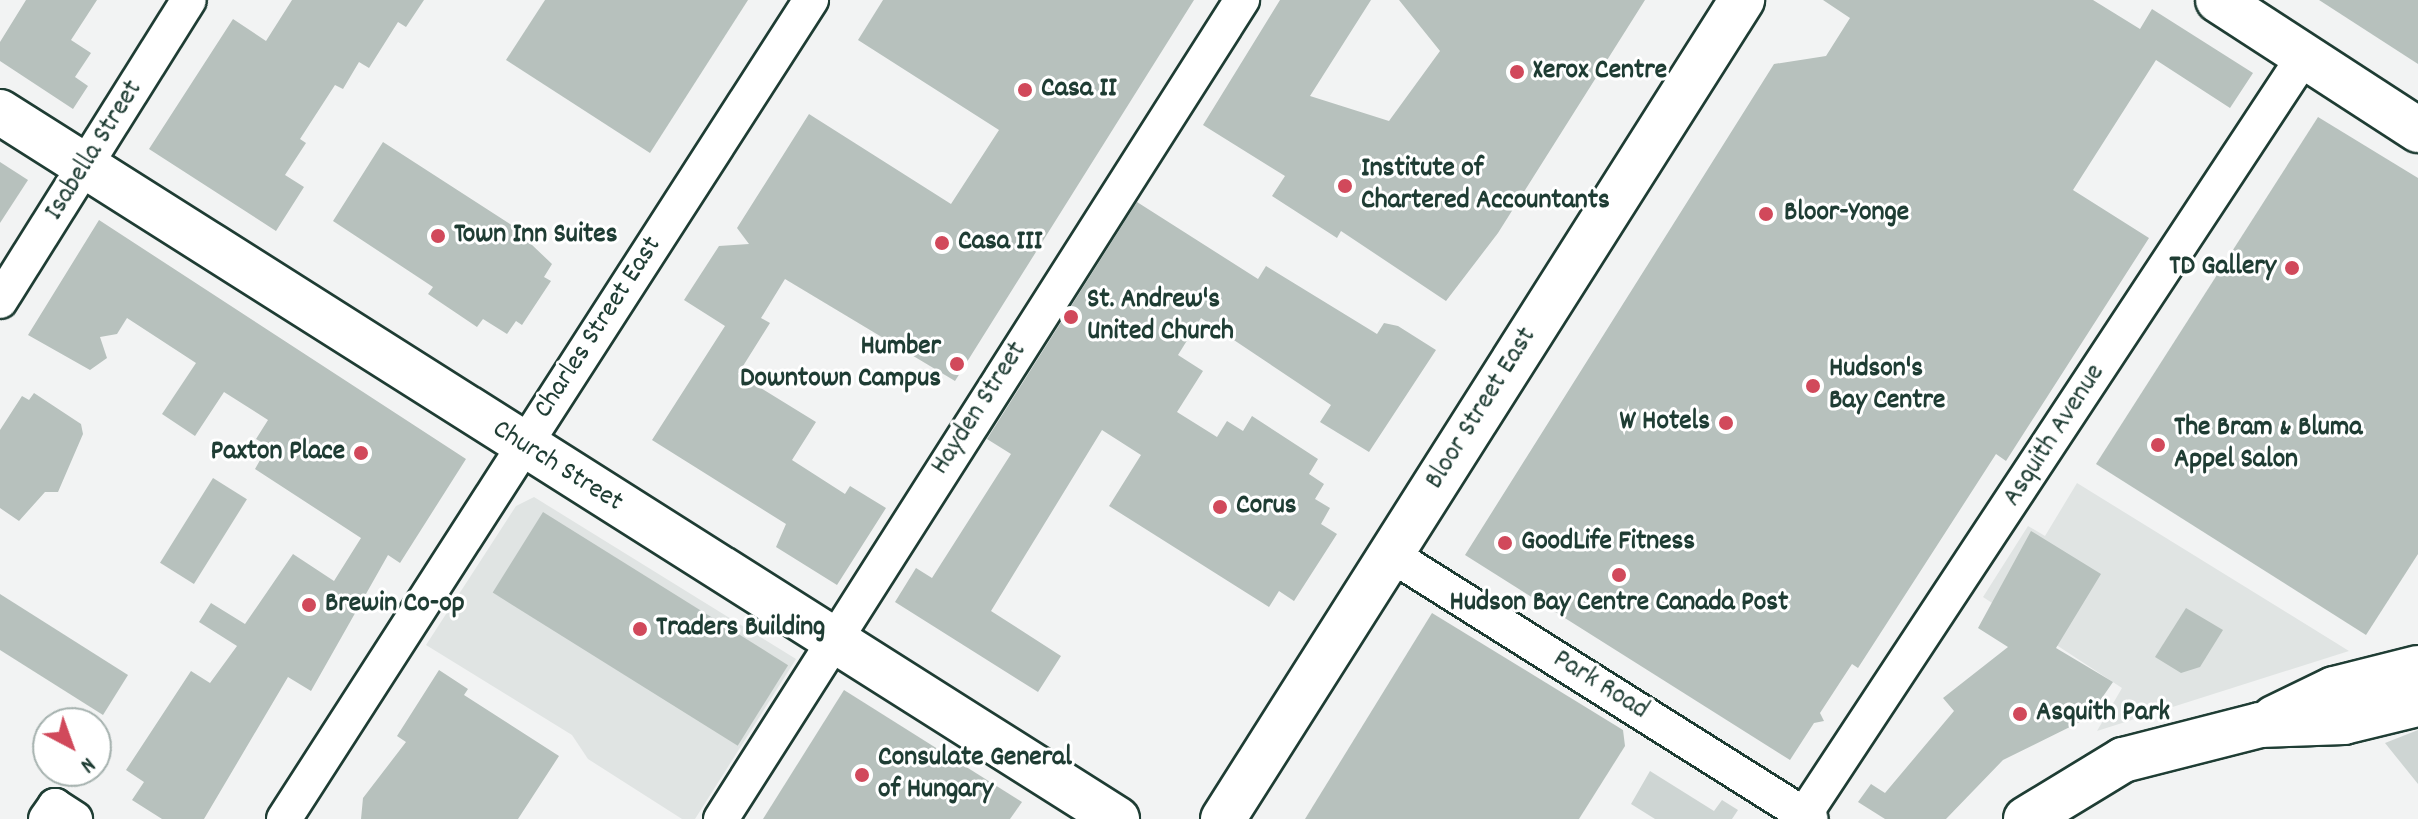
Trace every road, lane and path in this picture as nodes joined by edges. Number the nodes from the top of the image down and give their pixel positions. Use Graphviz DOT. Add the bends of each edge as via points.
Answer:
graph roads {
  1 [pos="189,0"];
  2 [pos="811,0"];
  3 [pos="1242,0"];
  4 [pos="1742,0"];
  5 [pos="2234,4"];
  6 [pos="2305,55"];
  7 [pos="0,112"];
  8 [pos="2418,130"];
  9 [pos="85,166"];
  10 [pos="0,301"];
  11 [pos="522,446"];
  12 [pos="1390,554"];
  13 [pos="832,643"];
  14 [pos="2418,668"];
  15 [pos="2418,704"];
  16 [pos="2260,725"];
  17 [pos="1807,817"];
  18 [pos="46,819"];
  19 [pos="75,819"];
  20 [pos="284,819"];
  21 [pos="721,819"];
  22 [pos="1117,819"];
  23 [pos="1223,819"];
  24 [pos="2026,819"];
  1 -- 9 [label="street, Isabella Street"];
  2 -- 11 [label="street, Charles Street East"];
  3 -- 13 [label="street, Hayden Street"];
  4 -- 12 [label="main road, Bloor Street East"];
  5 -- 6 [label="main road"];
  6 -- 8 [label="main road"];
  6 -- 17 [label="street, Asquith Avenue"];
  7 -- 9 [label="main road, Church Street"];
  9 -- 10 [label="street, Isabella Street"];
  9 -- 11 [label="main road, Church Street"];
  11 -- 13 [label="main road, Church Street"];
  11 -- 20 [label="street, Charles Street East"];
  12 -- 17 [label="street, Park Road"];
  12 -- 23 [label="main road, Bloor Street East"];
  13 -- 21 [label="street, Hayden Street"];
  13 -- 22 [label="main road, Church Street"];
  14 -- 16 [label="main road" via="2334,689"];
  15 -- 16 [label="main road" via="2344,722"];
  16 -- 24 [label="main road" via="2123,760"];
  18 -- 19 [label="street" via="55,806"];
}
